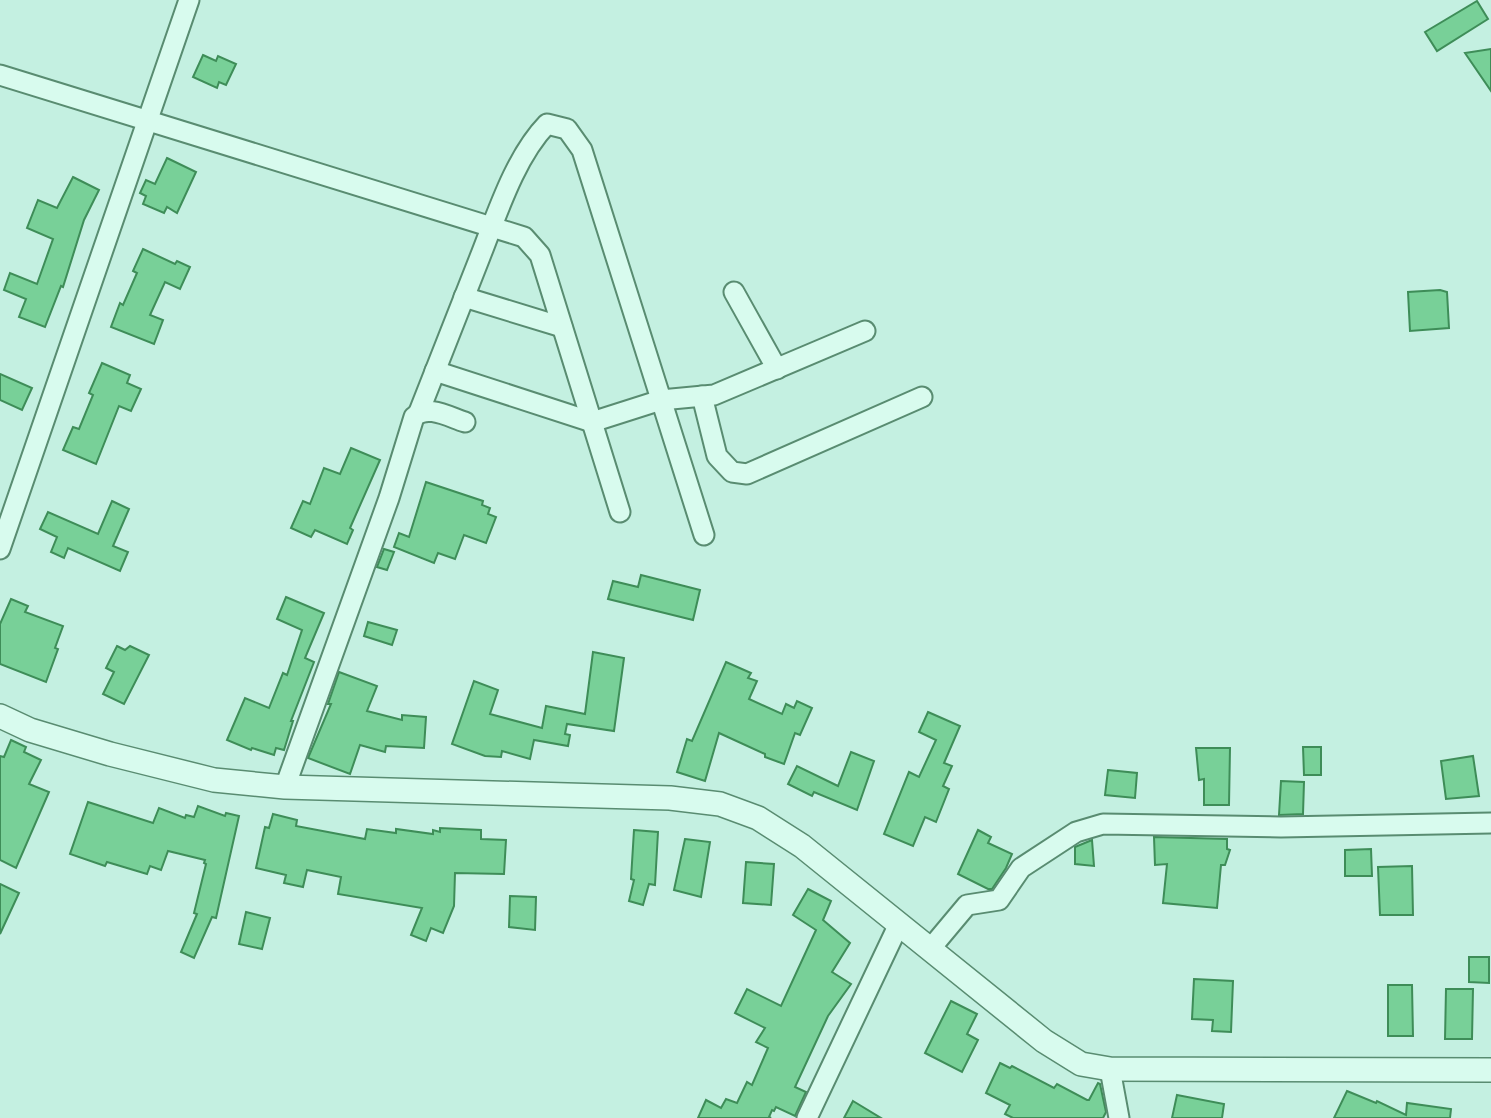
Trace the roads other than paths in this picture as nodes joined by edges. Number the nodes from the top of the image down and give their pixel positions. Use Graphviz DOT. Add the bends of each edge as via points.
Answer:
graph roads {
  1 [pos="189,0"];
  2 [pos="0,75"];
  3 [pos="147,122"];
  4 [pos="492,228"];
  5 [pos="734,292"];
  6 [pos="464,297"];
  7 [pos="562,327"];
  8 [pos="864,331"];
  9 [pos="776,369"];
  10 [pos="435,371"];
  11 [pos="702,396"];
  12 [pos="922,397"];
  13 [pos="661,400"];
  14 [pos="419,412"];
  15 [pos="465,422"];
  16 [pos="592,422"];
  17 [pos="620,512"];
  18 [pos="704,535"];
  19 [pos="0,549"];
  20 [pos="0,716"];
  21 [pos="285,787"];
  22 [pos="1491,823"];
  23 [pos="898,926"];
  24 [pos="931,948"];
  25 [pos="1110,1069"];
  26 [pos="1491,1070"];
  27 [pos="807,1118"];
  28 [pos="1119,1118"];
  1 -- 3 [label="street"];
  2 -- 3 [label="street"];
  3 -- 4 [label="street"];
  3 -- 19 [label="street"];
  4 -- 6 [label="street"];
  4 -- 7 [label="street" via="524,237 540,255"];
  4 -- 13 [label="street" via="533,138 547,124 567,129 582,150"];
  5 -- 9 [label="street"];
  6 -- 7 [label="street"];
  6 -- 10 [label="street"];
  7 -- 16 [label="street"];
  8 -- 9 [label="street"];
  9 -- 11 [label="street" via="714,396"];
  10 -- 14 [label="street"];
  10 -- 16 [label="street"];
  11 -- 12 [label="street" via="717,456 732,472 747,474"];
  11 -- 13 [label="street"];
  13 -- 16 [label="street"];
  13 -- 18 [label="street"];
  14 -- 15 [label="street" via="427,410"];
  14 -- 21 [label="street"];
  16 -- 17 [label="street"];
  20 -- 21 [label="street" via="30,730 149,764 214,780"];
  21 -- 23 [label="street" via="670,798 720,804 758,818 802,846"];
  22 -- 24 [label="street" via="1103,824 1076,832 1021,868 999,900 967,905"];
  23 -- 24 [label="street"];
  23 -- 27 [label="street"];
  24 -- 25 [label="street" via="1044,1041 1081,1064"];
  25 -- 26 [label="street"];
  25 -- 28 [label="street"];
}
